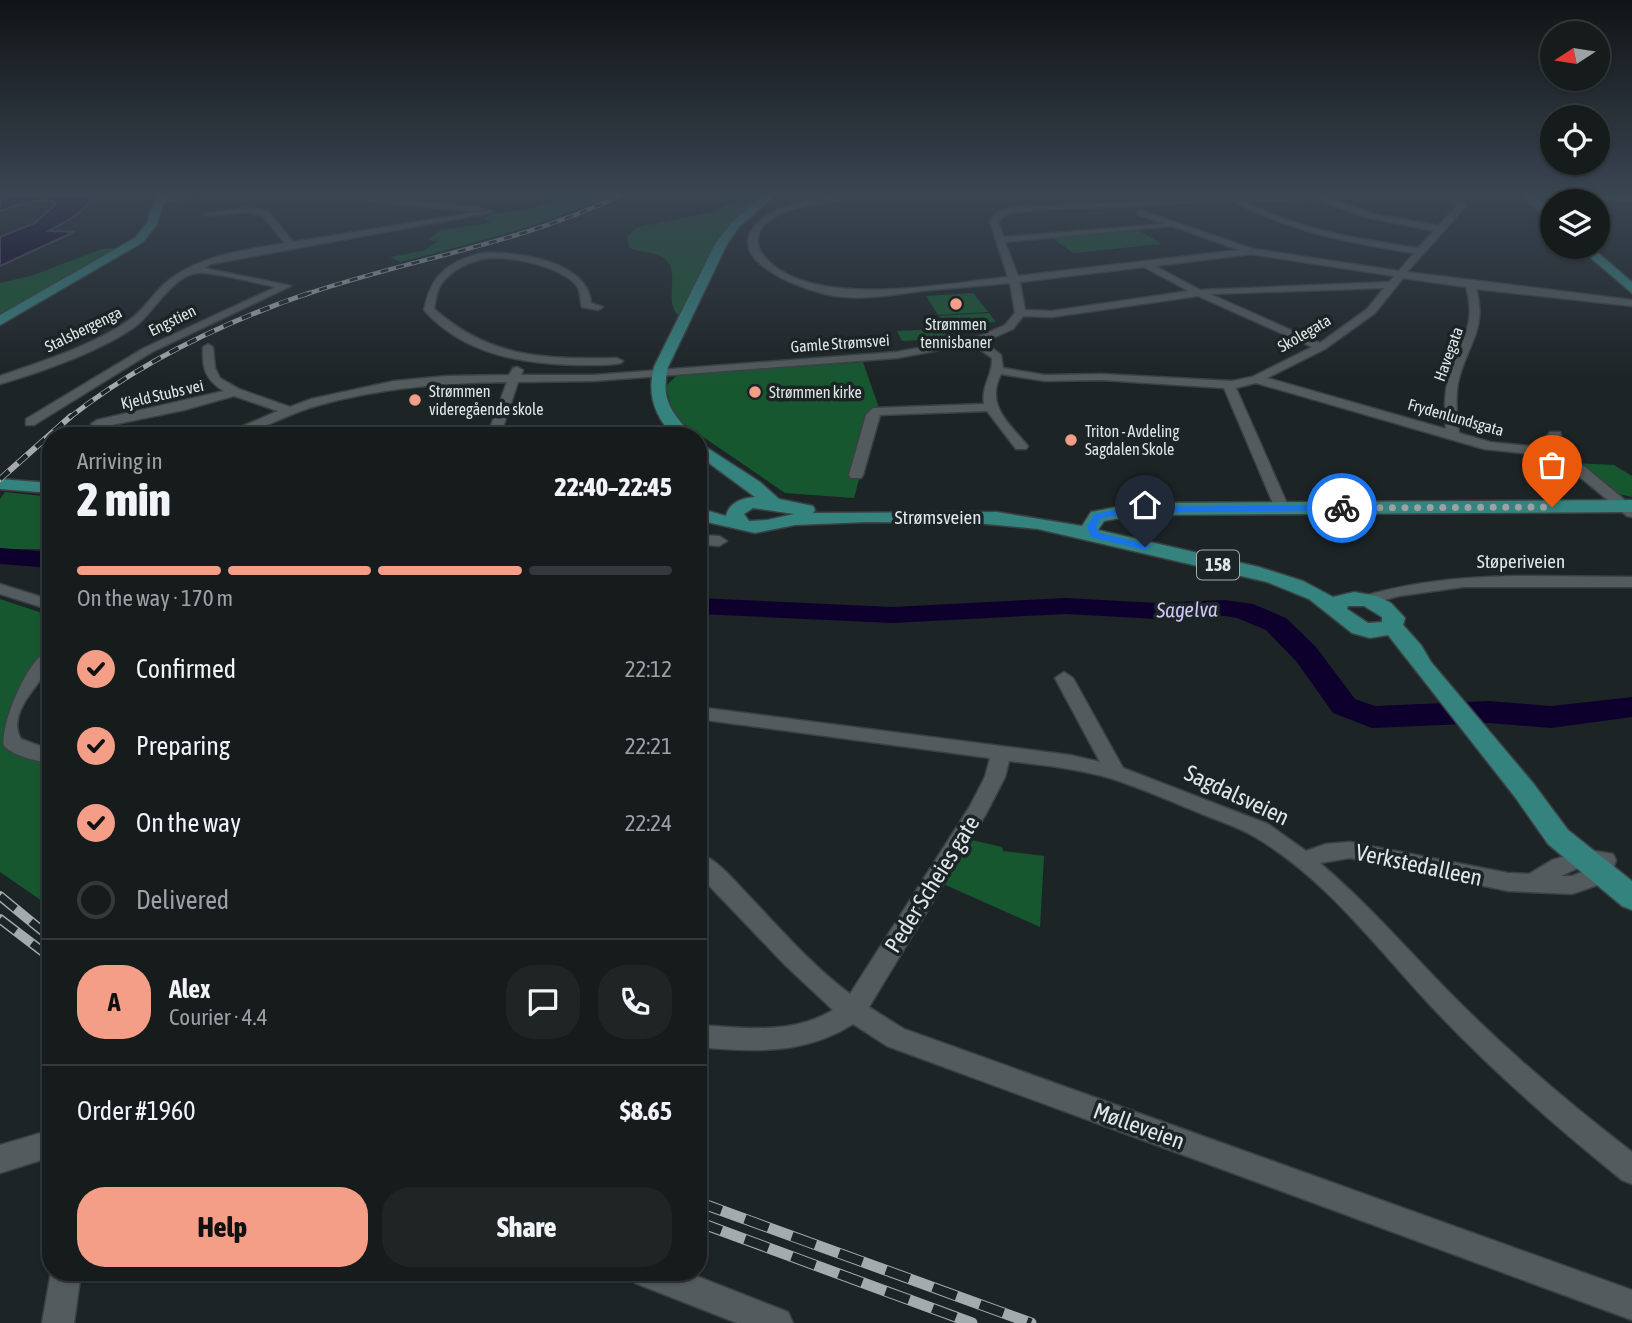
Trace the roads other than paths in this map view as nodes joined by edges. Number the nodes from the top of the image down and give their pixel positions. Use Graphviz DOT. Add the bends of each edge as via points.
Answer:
graph roads {
  1 [pos="109,258"];
  2 [pos="227,258"];
  3 [pos="476,258"];
  4 [pos="513,258"];
  5 [pos="714,258"];
  6 [pos="761,258"];
  7 [pos="1006,258"];
  8 [pos="1196,258"];
  9 [pos="1295,258"];
  10 [pos="1414,258"];
  11 [pos="1598,259"];
  12 [pos="1145,264"];
  13 [pos="193,269"];
  14 [pos="1401,274"];
  15 [pos="1014,280"];
  16 [pos="1392,285"];
  17 [pos="1470,285"];
  18 [pos="1632,289"];
  19 [pos="1197,292"];
  20 [pos="1632,303"];
  21 [pos="598,307"];
  22 [pos="1020,313"];
  23 [pos="0,321"];
  24 [pos="975,341"];
  25 [pos="208,347"];
  26 [pos="1321,347"];
  27 [pos="526,359"];
  28 [pos="617,361"];
  29 [pos="998,370"];
  30 [pos="659,373"];
  31 [pos="512,379"];
  32 [pos="1256,379"];
  33 [pos="0,380"];
  34 [pos="1232,385"];
  35 [pos="234,392"];
  36 [pos="992,407"];
  37 [pos="289,411"];
  38 [pos="30,422"];
  39 [pos="97,424"];
  40 [pos="249,427"];
  41 [pos="496,427"];
  42 [pos="674,427"];
  43 [pos="1453,435"];
  44 [pos="1555,435"];
  45 [pos="1021,446"];
  46 [pos="1542,451"];
  47 [pos="707,454"];
  48 [pos="856,475"];
  49 [pos="740,479"];
  50 [pos="0,484"];
  51 [pos="42,487"];
  52 [pos="1282,508"];
  53 [pos="1629,509"];
  54 [pos="777,510"];
  55 [pos="707,512"];
  56 [pos="741,512"];
  57 [pos="1097,530"];
  58 [pos="707,539"];
  59 [pos="719,541"];
  60 [pos="1632,582"];
  61 [pos="1410,588"];
  62 [pos="0,589"];
  63 [pos="42,602"];
  64 [pos="1350,602"];
  65 [pos="1390,618"];
  66 [pos="1369,630"];
  67 [pos="42,664"];
  68 [pos="1427,672"];
  69 [pos="1064,678"];
  70 [pos="707,714"];
  71 [pos="1001,753"];
  72 [pos="42,754"];
  73 [pos="1116,773"];
  74 [pos="1304,859"];
  75 [pos="1596,864"];
  76 [pos="707,868"];
  77 [pos="1632,880"];
  78 [pos="1632,898"];
  79 [pos="853,1011"];
  80 [pos="707,1037"];
  81 [pos="42,1146"];
  82 [pos="0,1158"];
  83 [pos="1632,1170"];
  84 [pos="65,1281"];
  85 [pos="669,1281"];
  86 [pos="1632,1305"];
  87 [pos="58,1323"];
  88 [pos="777,1323"];
  1 -- 23 [label="main road"];
  2 -- 13 [label="street, Stalsbergenga"];
  3 -- 27 [label="street" via="435,285 429,310 466,341"];
  4 -- 21 [label="street" via="568,274 584,289 586,305"];
  5 -- 30 [label="main road"];
  6 -- 15 [label="street" via="778,273 809,287 842,294"];
  7 -- 15 [label="street"];
  8 -- 12 [label="street"];
  9 -- 14 [label="street"];
  10 -- 14 [label="street, Skolegata"];
  11 -- 18 [label="main road"];
  12 -- 15 [label="street"];
  12 -- 19 [label="street"];
  13 -- 33 [label="street, Stalsbergenga" via="172,282 134,322 110,336"];
  13 -- 38 [label="street, Engstien" via="286,286 148,350"];
  14 -- 16 [label="street, Skolegata"];
  14 -- 17 [label="street"];
  15 -- 22 [label="street"];
  16 -- 19 [label="street"];
  16 -- 26 [label="street, Skolegata" via="1371,311"];
  17 -- 20 [label="street"];
  17 -- 43 [label="street, Havegata" via="1475,327 1452,382"];
  19 -- 22 [label="street" via="1052,314"];
  19 -- 26 [label="street"];
  22 -- 24 [label="street, Gamle Strømsvei" via="1009,327"];
  24 -- 29 [label="street" via="995,355"];
  24 -- 30 [label="street, Gamle Strømsvei" via="884,356"];
  25 -- 35 [label="street, Kjeld Stubs vei" via="212,376"];
  26 -- 32 [label="street, Skolegata"];
  27 -- 28 [label="street"];
  27 -- 31 [label="street"];
  29 -- 34 [label="street" via="1045,378"];
  29 -- 36 [label="street" via="989,388"];
  30 -- 31 [label="street, Gamle Strømsvei"];
  30 -- 42 [label="main road" via="660,405"];
  31 -- 37 [label="street, Gamle Strømsvei" via="394,385"];
  31 -- 41 [label="street"];
  32 -- 34 [label="street, Skolegata"];
  32 -- 43 [label="street, Frydenlundsgata"];
  34 -- 52 [label="street" via="1230,391"];
  35 -- 37 [label="street, Kjeld Stubs vei"];
  35 -- 39 [label="street, Kjeld Stubs vei"];
  36 -- 45 [label="street"];
  36 -- 48 [label="street" via="877,411 872,415"];
  37 -- 40 [label="street, Gamle Strømsvei"];
  43 -- 46 [label="street, Frydenlundsgata" via="1503,450"];
  44 -- 46 [label="street"];
  46 -- 53 [label="street, Frydenlundsgata" via="1580,470"];
  47 -- 49 [label="main road"];
  49 -- 54 [label="main road"];
  49 -- 56 [label="main road" via="745,493"];
  50 -- 51 [label="main road"];
  52 -- 53 [label="main road"];
  52 -- 57 [label="main road" via="1122,511"];
  54 -- 56 [label="main road, 158" via="760,527"];
  54 -- 57 [label="main road, Strømsveien / 158" via="997,517"];
  55 -- 56 [label="main road, 158"];
  57 -- 64 [label="main road, 158"];
  58 -- 59 [label="street"];
  60 -- 61 [label="street, Støperiveien" via="1463,583"];
  61 -- 64 [label="street, Støperiveien"];
  61 -- 65 [label="street"];
  62 -- 63 [label="street"];
  64 -- 65 [label="main road, 158"];
  64 -- 66 [label="main road, 158" via="1346,622"];
  65 -- 66 [label="main road" via="1380,630"];
  65 -- 68 [label="main road, 158"];
  66 -- 68 [label="main road, 158"];
  67 -- 72 [label="street" via="10,699 3,724 11,742"];
  68 -- 75 [label="main road, 158" via="1558,837"];
  69 -- 73 [label="street"];
  70 -- 71 [label="street, Sagdalsveien"];
  71 -- 73 [label="street, Sagdalsveien"];
  71 -- 79 [label="street, Peder Scheies gate" via="996,777 979,809"];
  73 -- 74 [label="street, Sagdalsveien" via="1262,831"];
  74 -- 75 [label="street, Verkstedalleen" via="1350,850 1476,878 1572,885"];
  74 -- 83 [label="street, Sagdalsveien" via="1490,1047"];
  75 -- 77 [label="main road, 158"];
  75 -- 78 [label="main road, 158"];
  76 -- 79 [label="street, Mølleveien"];
  79 -- 80 [label="street" via="833,1025 768,1042"];
  79 -- 86 [label="street, Mølleveien" via="896,1038"];
  81 -- 82 [label="street"];
  84 -- 87 [label="street"];
  85 -- 88 [label="street"];
}
